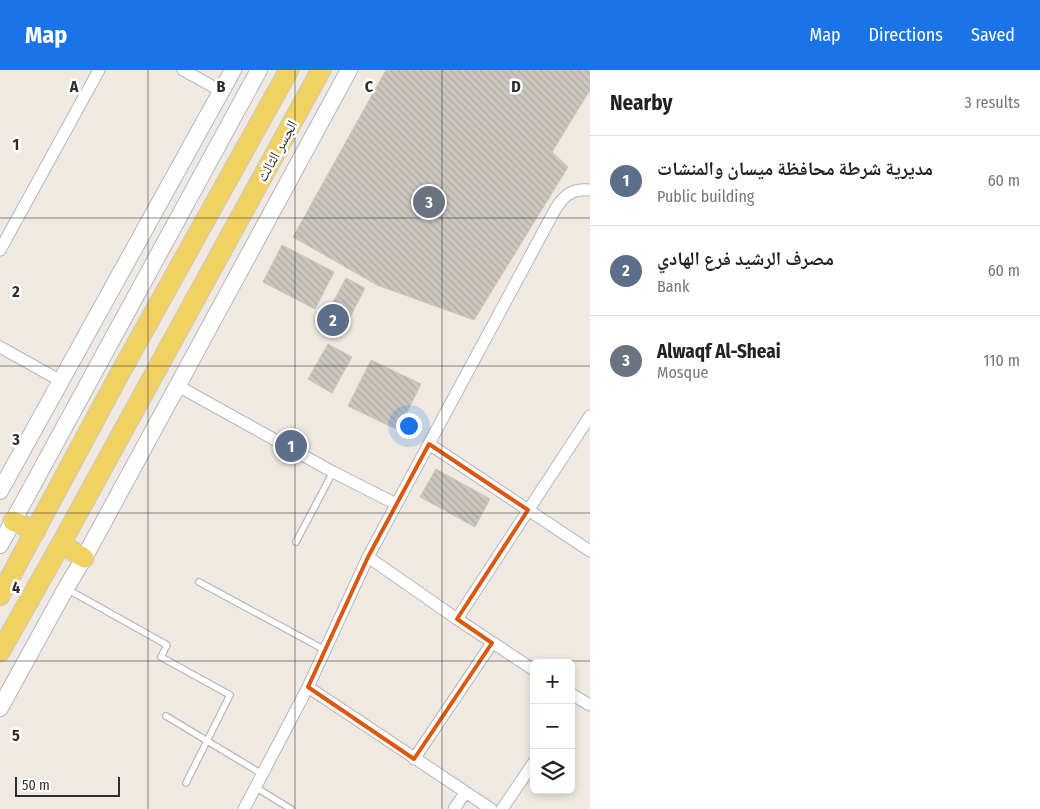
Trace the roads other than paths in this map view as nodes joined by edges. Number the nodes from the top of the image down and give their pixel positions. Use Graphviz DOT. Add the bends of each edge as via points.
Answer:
graph roads {
  1 [pos="99,70"];
  2 [pos="183,70"];
  3 [pos="233,70"];
  4 [pos="259,70"];
  5 [pos="289,70"];
  6 [pos="320,70"];
  7 [pos="350,70"];
  8 [pos="221,91"];
  9 [pos="590,190"];
  10 [pos="2,242"];
  11 [pos="92,324"];
  12 [pos="113,335"];
  13 [pos="0,347"];
  14 [pos="61,381"];
  15 [pos="178,386"];
  16 [pos="590,416"];
  17 [pos="429,444"];
  18 [pos="333,472"];
  19 [pos="0,492"];
  20 [pos="396,504"];
  21 [pos="528,510"];
  22 [pos="13,520"];
  23 [pos="36,531"];
  24 [pos="296,542"];
  25 [pos="61,544"];
  26 [pos="0,545"];
  27 [pos="590,551"];
  28 [pos="368,557"];
  29 [pos="84,558"];
  30 [pos="199,582"];
  31 [pos="66,588"];
  32 [pos="0,596"];
  33 [pos="457,619"];
  34 [pos="492,643"];
  35 [pos="325,650"];
  36 [pos="0,652"];
  37 [pos="530,667"];
  38 [pos="308,688"];
  39 [pos="575,701"];
  40 [pos="590,705"];
  41 [pos="0,708"];
  42 [pos="166,716"];
  43 [pos="206,741"];
  44 [pos="414,759"];
  45 [pos="530,768"];
  46 [pos="262,774"];
  47 [pos="186,783"];
  48 [pos="255,787"];
  49 [pos="464,792"];
  50 [pos="244,809"];
  51 [pos="292,809"];
  52 [pos="454,809"];
  53 [pos="491,809"];
  54 [pos="502,809"];
  1 -- 10 [label="street"];
  2 -- 8 [label="street"];
  3 -- 8 [label="street"];
  4 -- 12 [label="street"];
  5 -- 23 [label="main road, الجسر الثالث" via="119,374"];
  6 -- 25 [label="main road, الجسر الثالث"];
  7 -- 15 [label="street"];
  8 -- 11 [label="street"];
  9 -- 17 [label="street" via="575,190 562,199"];
  11 -- 12 [label="street"];
  11 -- 14 [label="street"];
  12 -- 22 [label="street"];
  13 -- 14 [label="street"];
  14 -- 19 [label="street"];
  15 -- 18 [label="street"];
  15 -- 29 [label="street"];
  16 -- 21 [label="street"];
  17 -- 20 [label="street"];
  17 -- 21 [label="street"];
  18 -- 20 [label="street"];
  18 -- 24 [label="lane"];
  20 -- 28 [label="street"];
  21 -- 27 [label="street"];
  21 -- 33 [label="street"];
  22 -- 23 [label="main road"];
  22 -- 26 [label="street"];
  23 -- 32 [label="main road, الجسر الثالث"];
  25 -- 29 [label="main road"];
  25 -- 36 [label="main road, الجسر الثالث"];
  28 -- 33 [label="street"];
  28 -- 35 [label="street"];
  29 -- 31 [label="street"];
  30 -- 35 [label="lane"];
  31 -- 41 [label="street"];
  31 -- 43 [label="lane" via="167,645 161,657 230,695"];
  33 -- 34 [label="street"];
  34 -- 37 [label="street"];
  34 -- 44 [label="street"];
  35 -- 38 [label="street"];
  38 -- 44 [label="street"];
  38 -- 46 [label="street"];
  39 -- 40 [label="street"];
  42 -- 43 [label="lane"];
  43 -- 46 [label="lane"];
  43 -- 47 [label="lane"];
  44 -- 49 [label="street"];
  45 -- 54 [label="street"];
  46 -- 48 [label="street"];
  48 -- 50 [label="street"];
  48 -- 51 [label="lane"];
  49 -- 52 [label="street"];
  49 -- 53 [label="street"];
}
